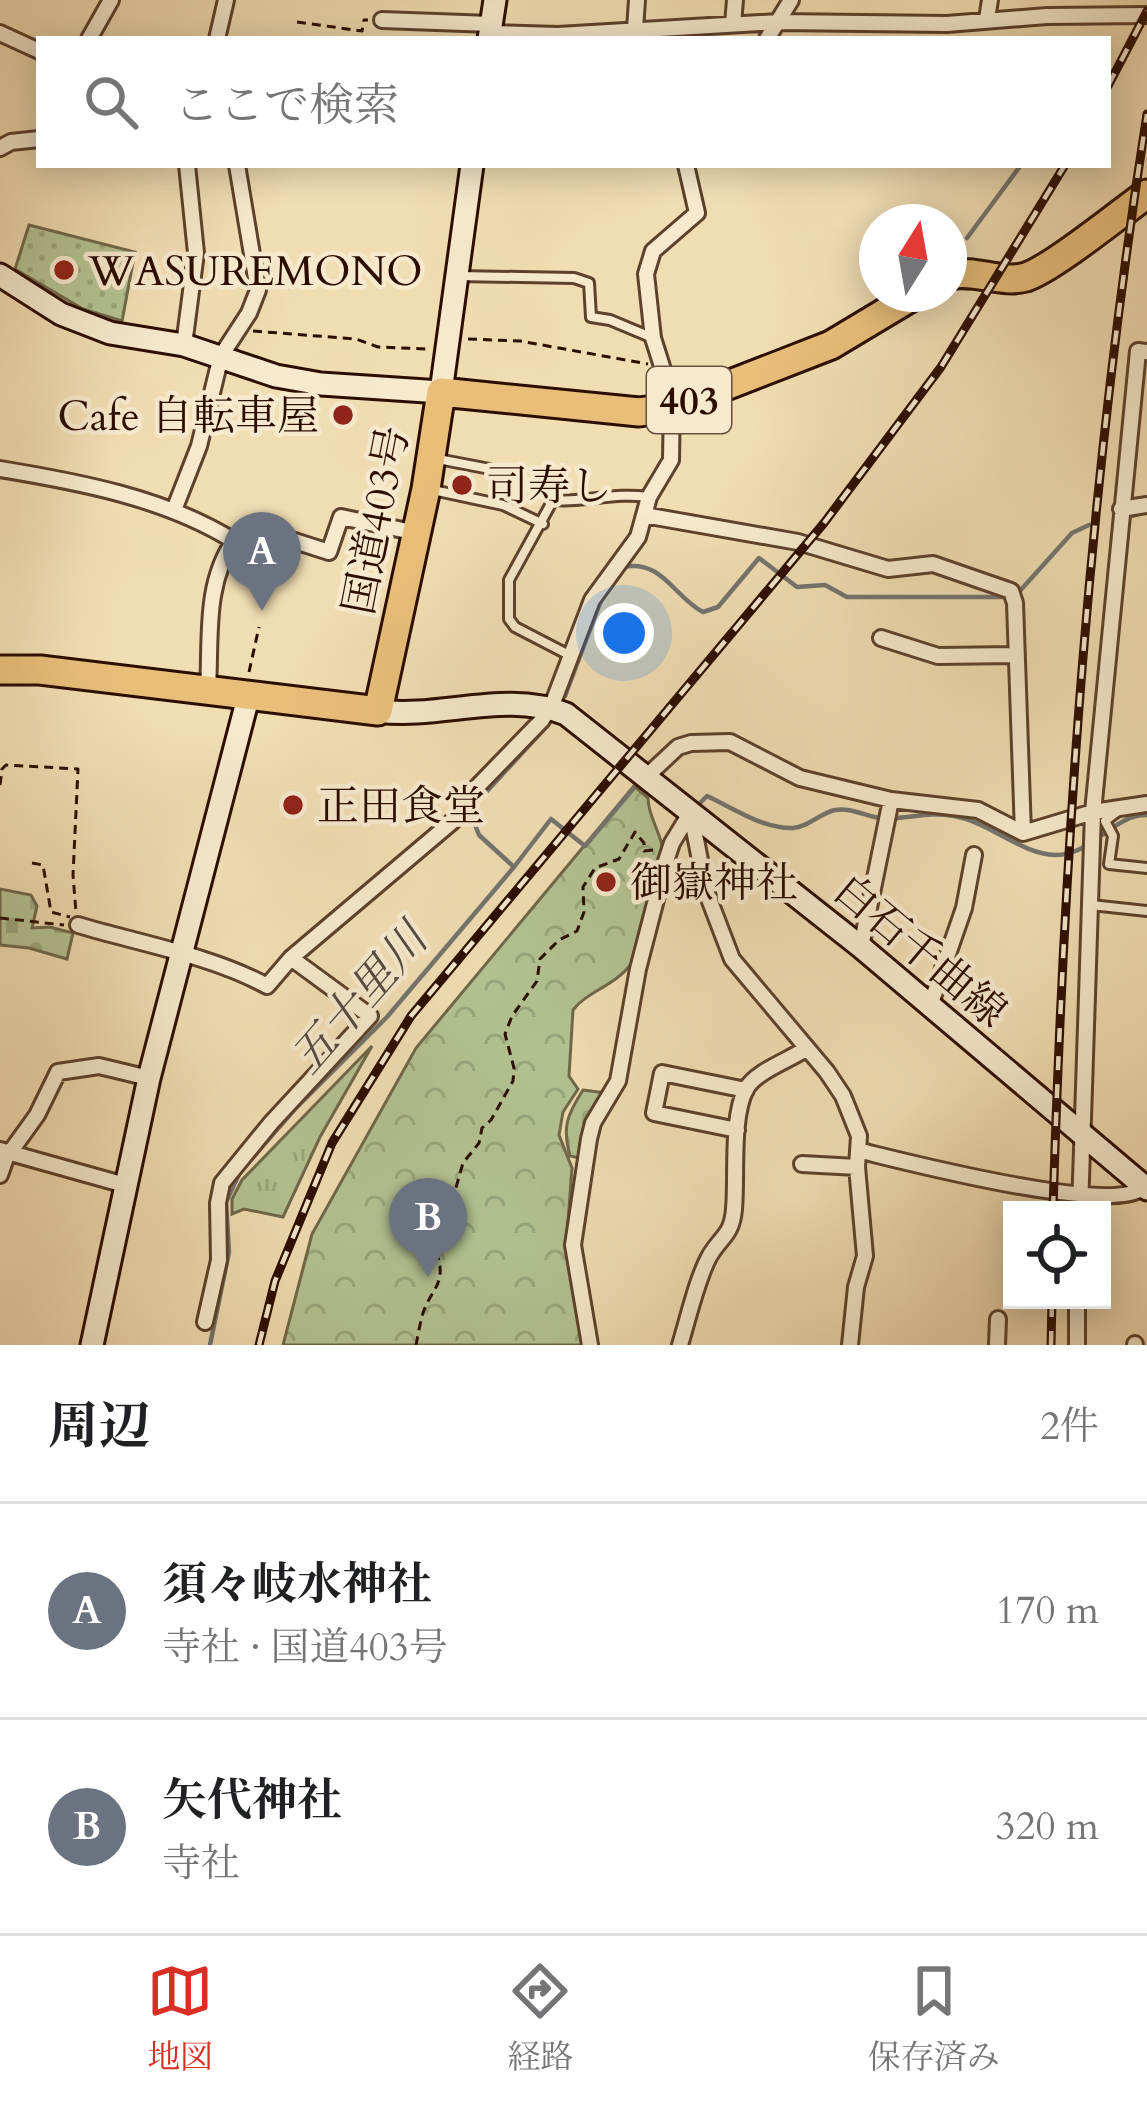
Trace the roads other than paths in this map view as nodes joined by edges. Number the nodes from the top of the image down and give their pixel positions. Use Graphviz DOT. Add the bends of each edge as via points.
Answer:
graph roads {
  1 [pos="111,0"];
  2 [pos="226,0"];
  3 [pos="495,0"];
  4 [pos="637,0"];
  5 [pos="735,0"];
  6 [pos="791,0"];
  7 [pos="990,0"];
  8 [pos="1147,15"];
  9 [pos="987,19"];
  10 [pos="382,20"];
  11 [pos="778,22"];
  12 [pos="733,24"];
  13 [pos="635,29"];
  14 [pos="900,31"];
  15 [pos="490,32"];
  16 [pos="834,32"];
  17 [pos="0,33"];
  18 [pos="91,36"];
  19 [pos="218,36"];
  20 [pos="769,36"];
  21 [pos="36,50"];
  22 [pos="36,139"];
  23 [pos="0,148"];
  24 [pos="188,168"];
  25 [pos="238,168"];
  26 [pos="472,168"];
  27 [pos="687,168"];
  28 [pos="1147,194"];
  29 [pos="0,275"];
  30 [pos="457,275"];
  31 [pos="967,275"];
  32 [pos="886,312"];
  33 [pos="653,338"];
  34 [pos="184,345"];
  35 [pos="1147,352"];
  36 [pos="221,356"];
  37 [pos="441,392"];
  38 [pos="673,406"];
  39 [pos="431,458"];
  40 [pos="0,469"];
  41 [pos="490,469"];
  42 [pos="426,489"];
  43 [pos="649,497"];
  44 [pos="1147,505"];
  45 [pos="1121,509"];
  46 [pos="174,510"];
  47 [pos="644,515"];
  48 [pos="543,524"];
  49 [pos="417,533"];
  50 [pos="234,541"];
  51 [pos="881,638"];
  52 [pos="1014,655"];
  53 [pos="571,656"];
  54 [pos="0,670"];
  55 [pos="249,686"];
  56 [pos="208,688"];
  57 [pos="549,707"];
  58 [pos="378,711"];
  59 [pos="647,776"];
  60 [pos="1147,804"];
  61 [pos="1122,807"];
  62 [pos="691,812"];
  63 [pos="888,812"];
  64 [pos="1093,812"];
  65 [pos="1104,831"];
  66 [pos="1022,832"];
  67 [pos="974,855"];
  68 [pos="1147,868"];
  69 [pos="1091,905"];
  70 [pos="1147,911"];
  71 [pos="78,925"];
  72 [pos="861,947"];
  73 [pos="180,955"];
  74 [pos="291,958"];
  75 [pos="930,1006"];
  76 [pos="807,1048"];
  77 [pos="149,1078"];
  78 [pos="746,1090"];
  79 [pos="737,1130"];
  80 [pos="1082,1134"];
  81 [pos="861,1151"];
  82 [pos="5,1152"];
  83 [pos="802,1164"];
  84 [pos="857,1167"];
  85 [pos="0,1175"];
  86 [pos="125,1185"];
  87 [pos="1146,1188"];
  88 [pos="1076,1201"];
  89 [pos="1080,1201"];
  90 [pos="1087,1201"];
  91 [pos="1077,1309"];
  92 [pos="998,1319"];
  93 [pos="205,1322"];
  94 [pos="92,1345"];
  95 [pos="590,1345"];
  96 [pos="680,1345"];
  97 [pos="850,1345"];
  98 [pos="997,1345"];
  99 [pos="1077,1345"];
  1 -- 18 [label="street"];
  2 -- 19 [label="street"];
  3 -- 15 [label="main road"];
  4 -- 13 [label="street"];
  5 -- 12 [label="street"];
  6 -- 11 [label="street"];
  7 -- 9 [label="street"];
  8 -- 9 [label="street"];
  9 -- 14 [label="street"];
  10 -- 15 [label="street"];
  11 -- 12 [label="street"];
  11 -- 16 [label="street"];
  11 -- 20 [label="street"];
  12 -- 13 [label="street"];
  13 -- 15 [label="street"];
  14 -- 16 [label="street"];
  17 -- 21 [label="street"];
  22 -- 23 [label="street"];
  24 -- 34 [label="street" via="196,253"];
  25 -- 36 [label="street" via="258,290"];
  26 -- 30 [label="main road"];
  27 -- 33 [label="street" via="697,213 650,256"];
  28 -- 31 [label="highway" via="1030,275"];
  29 -- 34 [label="main road" via="88,326"];
  30 -- 33 [label="lane" via="574,278 589,284 591,317"];
  30 -- 37 [label="main road"];
  32 -- 38 [label="highway, 国道403号 / 403" via="831,345"];
  33 -- 38 [label="street"];
  34 -- 36 [label="main road"];
  35 -- 45 [label="street" via="1138,351"];
  36 -- 37 [label="main road" via="321,384"];
  36 -- 46 [label="street"];
  37 -- 38 [label="highway, 国道403号 / 403" via="639,412"];
  37 -- 39 [label="highway, 国道403号"];
  38 -- 43 [label="street" via="670,460"];
  39 -- 41 [label="lane"];
  39 -- 42 [label="highway, 国道403号"];
  40 -- 46 [label="street"];
  42 -- 48 [label="lane"];
  42 -- 49 [label="highway, 国道403号"];
  43 -- 47 [label="street"];
  43 -- 48 [label="lane" via="553,500"];
  44 -- 45 [label="street"];
  45 -- 64 [label="street"];
  46 -- 50 [label="street"];
  47 -- 52 [label="street" via="798,542 888,569 933,564 1013,595"];
  47 -- 53 [label="street" via="638,537 592,600"];
  48 -- 53 [label="lane" via="509,580 507,612 515,627"];
  49 -- 50 [label="street" via="340,517 329,552 260,530"];
  49 -- 58 [label="highway, 国道403号"];
  50 -- 56 [label="street" via="212,593"];
  51 -- 52 [label="street" via="938,656"];
  52 -- 66 [label="street"];
  53 -- 57 [label="street"];
  54 -- 56 [label="highway"];
  55 -- 56 [label="highway"];
  55 -- 58 [label="highway"];
  55 -- 73 [label="main road"];
  57 -- 58 [label="main road, 白石千曲線"];
  57 -- 59 [label="main road, 白石千曲線"];
  57 -- 74 [label="street" via="453,820"];
  59 -- 62 [label="main road, 白石千曲線"];
  59 -- 63 [label="street" via="678,747 730,742"];
  60 -- 61 [label="street"];
  61 -- 64 [label="street"];
  61 -- 65 [label="lane"];
  62 -- 72 [label="main road, 白石千曲線"];
  62 -- 76 [label="street" via="706,891 732,959"];
  62 -- 95 [label="street" via="672,843 618,1081 589,1139 573,1245"];
  63 -- 66 [label="street" via="978,810"];
  63 -- 72 [label="street"];
  64 -- 65 [label="street"];
  64 -- 66 [label="street"];
  65 -- 68 [label="lane" via="1109,864"];
  65 -- 69 [label="street" via="1094,852"];
  67 -- 75 [label="street"];
  69 -- 70 [label="lane"];
  69 -- 80 [label="street"];
  71 -- 73 [label="street"];
  72 -- 75 [label="main road, 白石千曲線"];
  73 -- 74 [label="street" via="267,986"];
  73 -- 77 [label="main road"];
  74 -- 93 [label="street" via="370,1016 222,1183 219,1260"];
  75 -- 80 [label="main road, 白石千曲線"];
  76 -- 78 [label="street"];
  76 -- 81 [label="street" via="842,1096"];
  77 -- 82 [label="street" via="99,1066 58,1072 37,1115"];
  77 -- 86 [label="main road"];
  78 -- 79 [label="street"];
  78 -- 79 [label="street" via="662,1072 654,1113"];
  79 -- 96 [label="street" via="728,1235 709,1256"];
  80 -- 87 [label="main road, 白石千曲線"];
  80 -- 89 [label="street"];
  81 -- 84 [label="street"];
  81 -- 88 [label="street"];
  82 -- 85 [label="street"];
  82 -- 86 [label="street"];
  83 -- 84 [label="street"];
  84 -- 97 [label="street" via="865,1256"];
  86 -- 94 [label="main road"];
  87 -- 90 [label="street"];
  91 -- 99 [label="street"];
  92 -- 98 [label="street"];
}
